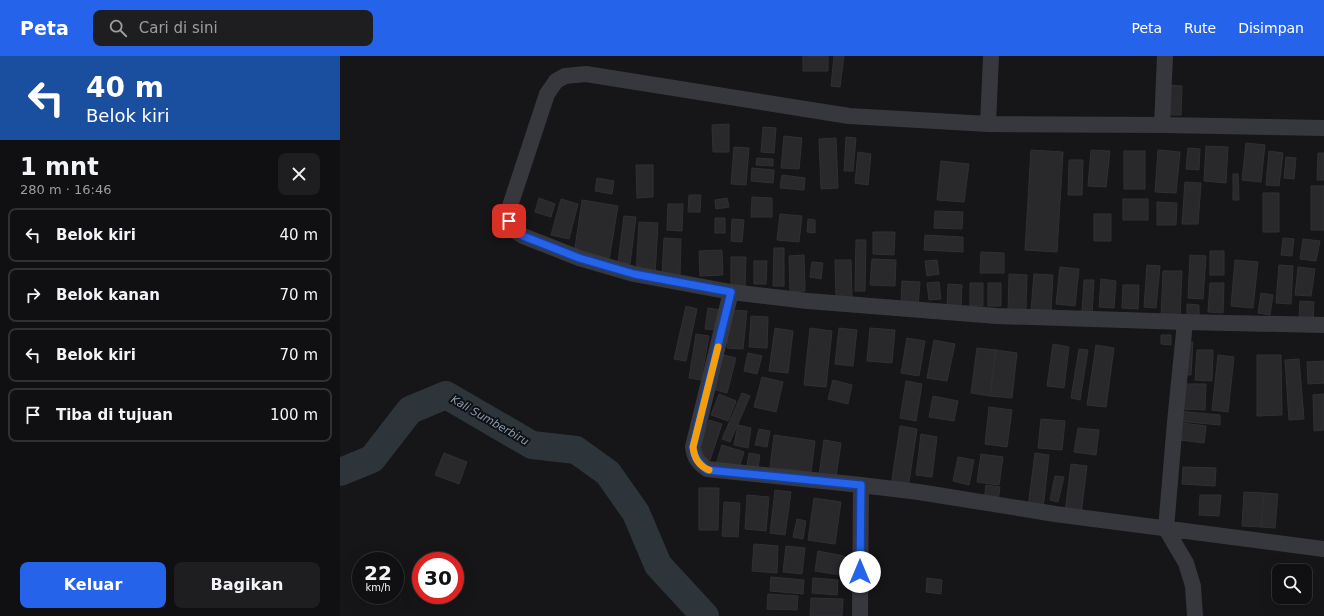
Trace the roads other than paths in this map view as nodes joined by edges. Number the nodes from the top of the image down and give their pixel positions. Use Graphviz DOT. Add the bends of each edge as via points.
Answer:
graph roads {
  1 [pos="991,56"];
  2 [pos="1165,56"];
  3 [pos="988,124"];
  4 [pos="1162,125"];
  5 [pos="1324,128"];
  6 [pos="731,292"];
  7 [pos="1185,322"];
  8 [pos="1324,325"];
  9 [pos="861,485"];
  10 [pos="1166,529"];
  11 [pos="1324,549"];
  12 [pos="860,616"];
  13 [pos="1195,616"];
  1 -- 3 [label="street"];
  2 -- 4 [label="street"];
  3 -- 4 [label="street"];
  3 -- 6 [label="street" via="849,116 597,75 574,74 556,81 547,94 509,209 509,221 514,230 579,258 634,274"];
  4 -- 5 [label="street"];
  6 -- 7 [label="street" via="808,301 997,316"];
  6 -- 9 [label="street" via="693,447 694,456 707,470"];
  7 -- 8 [label="street"];
  7 -- 10 [label="street"];
  9 -- 10 [label="street"];
  9 -- 12 [label="street"];
  10 -- 11 [label="street"];
  10 -- 13 [label="street" via="1186,564 1193,586"];
}
